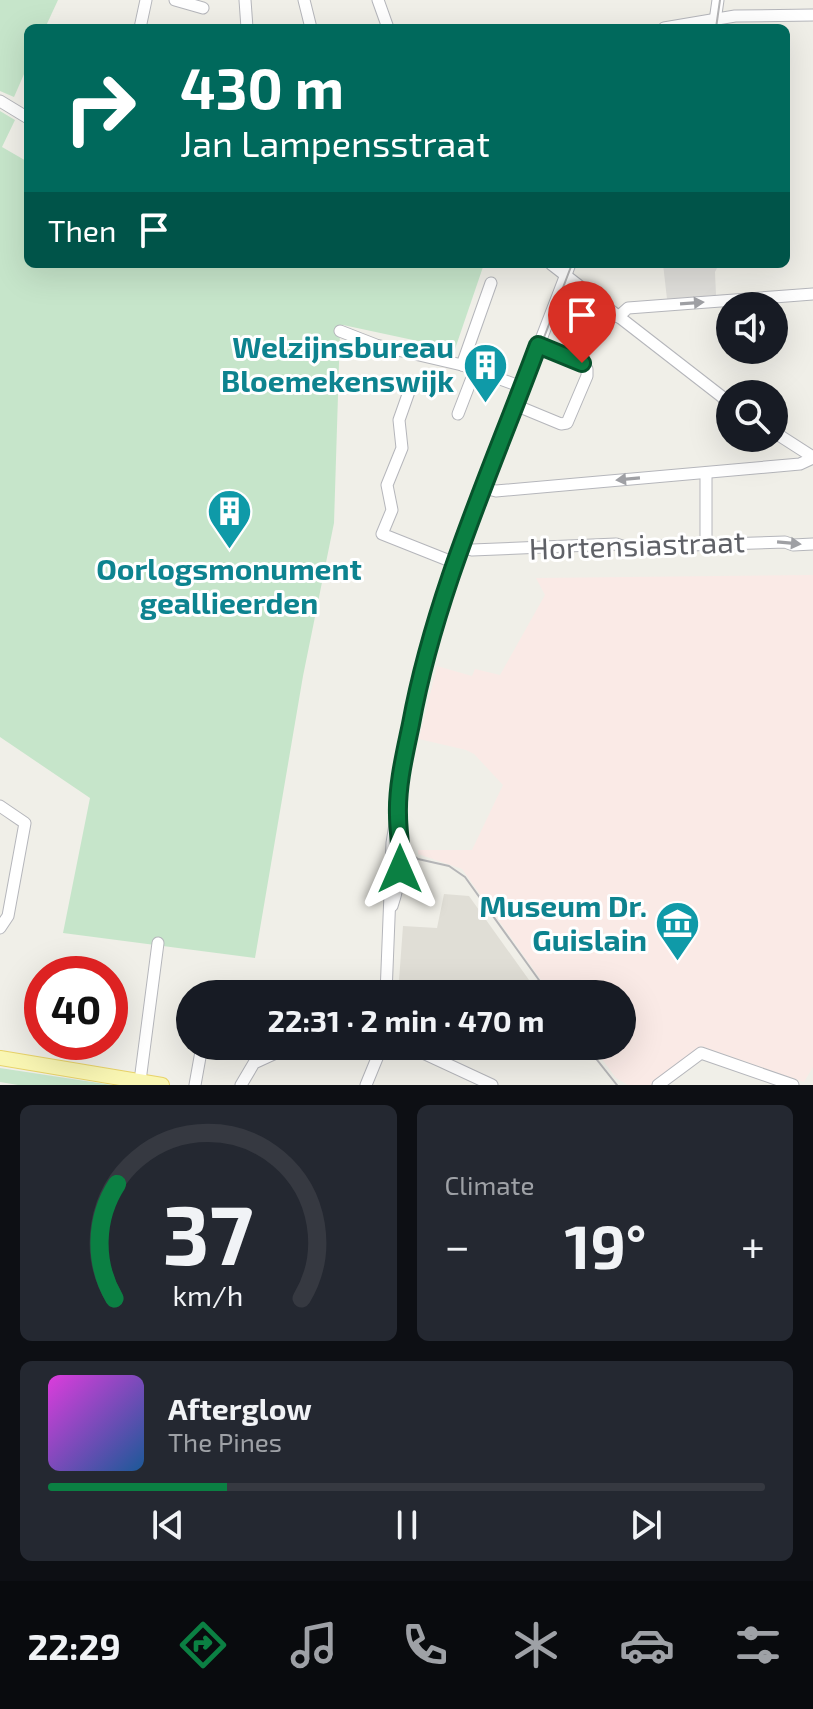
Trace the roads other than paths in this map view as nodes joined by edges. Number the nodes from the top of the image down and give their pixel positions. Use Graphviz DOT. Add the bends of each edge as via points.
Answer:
graph roads {
  1 [pos="146,0"];
  2 [pos="175,0"];
  3 [pos="245,0"];
  4 [pos="304,0"];
  5 [pos="378,0"];
  6 [pos="718,0"];
  7 [pos="203,8"];
  8 [pos="813,15"];
  9 [pos="141,24"];
  10 [pos="247,24"];
  11 [pos="310,24"];
  12 [pos="387,24"];
  13 [pos="715,24"];
  14 [pos="0,101"];
  15 [pos="24,116"];
  16 [pos="567,270"];
  17 [pos="491,283"];
  18 [pos="813,294"];
  19 [pos="618,317"];
  20 [pos="340,331"];
  21 [pos="538,345"];
  22 [pos="462,365"];
  23 [pos="475,370"];
  24 [pos="411,386"];
  25 [pos="522,387"];
  26 [pos="716,392"];
  27 [pos="515,405"];
  28 [pos="458,414"];
  29 [pos="788,441"];
  30 [pos="813,458"];
  31 [pos="706,473"];
  32 [pos="484,488"];
  33 [pos="706,544"];
  34 [pos="813,544"];
  35 [pos="461,547"];
  36 [pos="455,563"];
  37 [pos="0,806"];
  38 [pos="0,928"];
  39 [pos="158,943"];
  40 [pos="387,980"];
  41 [pos="0,1058"];
  42 [pos="199,1060"];
  43 [pos="261,1060"];
  44 [pos="376,1060"];
  45 [pos="438,1060"];
  46 [pos="140,1081"];
  47 [pos="162,1085"];
  48 [pos="195,1085"];
  49 [pos="241,1085"];
  50 [pos="366,1085"];
  51 [pos="492,1085"];
  52 [pos="658,1085"];
  53 [pos="793,1085"];
  1 -- 9 [label="street"];
  2 -- 7 [label="street"];
  3 -- 10 [label="street"];
  4 -- 11 [label="street"];
  5 -- 12 [label="street"];
  6 -- 13 [label="street"];
  8 -- 13 [label="street" via="735,16"];
  14 -- 15 [label="street"];
  16 -- 19 [label="street"];
  16 -- 21 [label="street"];
  17 -- 22 [label="street"];
  19 -- 18 [label="street, one-way" via="628,308"];
  19 -- 26 [label="street"];
  20 -- 22 [label="street"];
  21 -- 25 [label="street"];
  21 -- 27 [label="street" via="582,363 587,369 582,391 567,423"];
  22 -- 23 [label="street"];
  23 -- 25 [label="street"];
  23 -- 28 [label="street"];
  24 -- 36 [label="street" via="399,420 402,448 387,485 392,510 382,534"];
  25 -- 27 [label="street"];
  27 -- 32 [label="street"];
  29 -- 30 [label="street"];
  30 -- 31 [label="street" via="800,464"];
  31 -- 32 [label="street, one-way"];
  31 -- 33 [label="street"];
  32 -- 35 [label="street"];
  33 -- 34 [label="street, Hortensiastraat, one-way"];
  33 -- 35 [label="street, Hortensiastraat"];
  35 -- 36 [label="street"];
  36 -- 40 [label="street" via="435,623 404,767 392,843"];
  37 -- 38 [label="street" via="25,823 8,916"];
  39 -- 46 [label="street"];
  41 -- 46 [label="main road"];
  42 -- 48 [label="street"];
  43 -- 49 [label="street"];
  44 -- 50 [label="street"];
  45 -- 51 [label="street"];
  46 -- 47 [label="main road"];
  52 -- 53 [label="street" via="701,1053"];
}
